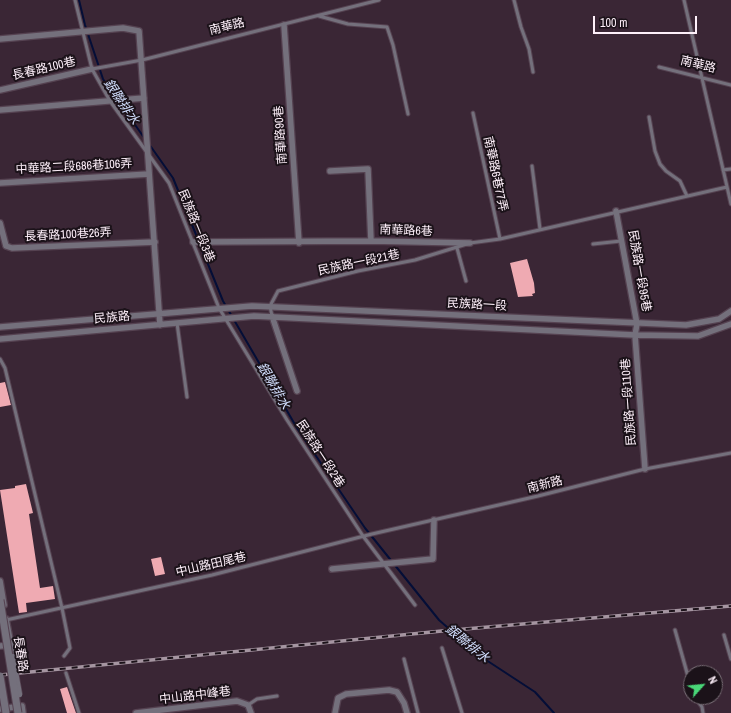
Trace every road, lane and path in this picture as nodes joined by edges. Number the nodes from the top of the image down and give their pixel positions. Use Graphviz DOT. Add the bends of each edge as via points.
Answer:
graph roads {
  1 [pos="75,0"];
  2 [pos="379,0"];
  3 [pos="514,0"];
  4 [pos="684,0"];
  5 [pos="317,16"];
  6 [pos="284,25"];
  7 [pos="85,30"];
  8 [pos="0,39"];
  9 [pos="142,60"];
  10 [pos="660,67"];
  11 [pos="94,69"];
  12 [pos="533,72"];
  13 [pos="701,78"];
  14 [pos="731,85"];
  15 [pos="0,90"];
  16 [pos="144,98"];
  17 [pos="115,100"];
  18 [pos="0,110"];
  19 [pos="473,112"];
  20 [pos="408,114"];
  21 [pos="648,117"];
  22 [pos="149,155"];
  23 [pos="532,166"];
  24 [pos="731,169"];
  25 [pos="722,170"];
  26 [pos="330,171"];
  27 [pos="149,174"];
  28 [pos="0,183"];
  29 [pos="727,187"];
  30 [pos="687,196"];
  31 [pos="731,204"];
  32 [pos="616,212"];
  33 [pos="0,223"];
  34 [pos="540,229"];
  35 [pos="500,239"];
  36 [pos="371,241"];
  37 [pos="623,241"];
  38 [pos="155,242"];
  39 [pos="197,242"];
  40 [pos="300,243"];
  41 [pos="470,243"];
  42 [pos="593,244"];
  43 [pos="457,248"];
  44 [pos="466,281"];
  45 [pos="270,306"];
  46 [pos="224,308"];
  47 [pos="338,310"];
  48 [pos="731,311"];
  49 [pos="159,313"];
  50 [pos="272,316"];
  51 [pos="231,318"];
  52 [pos="338,319"];
  53 [pos="177,324"];
  54 [pos="637,324"];
  55 [pos="731,324"];
  56 [pos="160,325"];
  57 [pos="0,327"];
  58 [pos="635,334"];
  59 [pos="0,339"];
  60 [pos="0,359"];
  61 [pos="297,391"];
  62 [pos="188,397"];
  63 [pos="731,453"];
  64 [pos="645,468"];
  65 [pos="434,520"];
  66 [pos="363,536"];
  67 [pos="384,564"];
  68 [pos="332,569"];
  69 [pos="0,581"];
  70 [pos="0,600"];
  71 [pos="415,605"];
  72 [pos="62,608"];
  73 [pos="6,620"];
  74 [pos="0,621"];
  75 [pos="675,630"];
  76 [pos="724,635"];
  77 [pos="12,644"];
  78 [pos="0,646"];
  79 [pos="442,648"];
  80 [pos="64,656"];
  81 [pos="404,659"];
  82 [pos="731,659"];
  83 [pos="685,665"];
  84 [pos="66,673"];
  85 [pos="0,676"];
  86 [pos="20,695"];
  87 [pos="277,696"];
  88 [pos="248,705"];
  89 [pos="0,709"];
  90 [pos="157,712"];
  91 [pos="6,713"];
  92 [pos="18,713"];
  93 [pos="23,713"];
  94 [pos="79,713"];
  95 [pos="136,713"];
  96 [pos="251,713"];
  97 [pos="335,713"];
  98 [pos="407,713"];
  99 [pos="418,713"];
  100 [pos="462,713"];
  1 -- 7 [label="lane, 民族路一段3巷"];
  2 -- 5 [label="lane, 南華路"];
  3 -- 12 [label="lane" via="520,27 529,49"];
  4 -- 13 [label="lane"];
  5 -- 6 [label="lane, 南華路"];
  5 -- 20 [label="lane, 南華路" via="348,24 387,27 394,45"];
  6 -- 9 [label="lane, 南華路"];
  6 -- 40 [label="street, 南華路90巷"];
  7 -- 8 [label="street"];
  7 -- 9 [label="street" via="123,28 139,31"];
  7 -- 11 [label="lane, 民族路一段3巷"];
  9 -- 11 [label="lane, 南華路"];
  9 -- 16 [label="street"];
  10 -- 13 [label="lane, 南華路"];
  11 -- 15 [label="street, 長春路100巷"];
  11 -- 17 [label="lane, 民族路一段3巷"];
  13 -- 14 [label="lane, 南華路"];
  13 -- 25 [label="lane"];
  16 -- 17 [label="street"];
  16 -- 22 [label="street"];
  17 -- 18 [label="street"];
  17 -- 22 [label="lane, 民族路一段3巷"];
  19 -- 35 [label="lane, 南華路6巷77弄"];
  21 -- 30 [label="lane" via="660,164 680,181"];
  22 -- 27 [label="street"];
  22 -- 39 [label="lane, 民族路一段3巷" via="169,183"];
  23 -- 34 [label="lane"];
  24 -- 25 [label="lane"];
  25 -- 29 [label="lane"];
  26 -- 36 [label="street" via="368,169"];
  27 -- 28 [label="street, 中華路二段686巷106弄"];
  27 -- 38 [label="street"];
  29 -- 30 [label="lane, 南華路6巷"];
  29 -- 31 [label="lane"];
  30 -- 32 [label="lane, 南華路6巷"];
  32 -- 34 [label="lane, 南華路6巷"];
  32 -- 37 [label="street, 民族路一段95巷"];
  33 -- 38 [label="street, 長春路100巷26弄" via="6,246 12,248"];
  34 -- 35 [label="lane, 南華路6巷"];
  35 -- 41 [label="lane, 南華路6巷"];
  36 -- 40 [label="street, 南華路6巷"];
  36 -- 41 [label="street, 南華路6巷"];
  37 -- 42 [label="lane"];
  37 -- 54 [label="street, 民族路一段95巷"];
  38 -- 49 [label="street"];
  39 -- 40 [label="street, 南華路6巷"];
  39 -- 46 [label="lane, 民族路一段3巷"];
  41 -- 43 [label="lane, 民族路一段21巷"];
  43 -- 44 [label="lane"];
  43 -- 45 [label="lane, 民族路一段21巷" via="278,291"];
  45 -- 46 [label="street, 民族路一段"];
  45 -- 47 [label="street, 民族路一段"];
  45 -- 50 [label="lane"];
  46 -- 49 [label="street, 民族路"];
  46 -- 51 [label="lane, 民族路一段2巷"];
  47 -- 52 [label="street"];
  47 -- 54 [label="street, 民族路一段"];
  48 -- 54 [label="street, 民族路一段" via="719,319 686,325"];
  49 -- 56 [label="street"];
  49 -- 57 [label="street, 民族路"];
  50 -- 51 [label="street, 民族路一段"];
  50 -- 52 [label="street, 民族路一段"];
  50 -- 61 [label="street"];
  51 -- 53 [label="street, 民族路"];
  51 -- 66 [label="lane, 民族路一段2巷" via="287,420"];
  52 -- 58 [label="street, 民族路一段"];
  53 -- 56 [label="street, 民族路"];
  53 -- 62 [label="lane"];
  54 -- 58 [label="street, 民族路一段95巷"];
  55 -- 58 [label="street, 民族路一段" via="698,336"];
  56 -- 59 [label="street, 民族路"];
  58 -- 64 [label="street, 民族路一段110巷"];
  60 -- 72 [label="lane" via="5,368"];
  63 -- 64 [label="lane, 南新路"];
  64 -- 65 [label="lane, 南新路"];
  65 -- 66 [label="lane, 南新路"];
  65 -- 67 [label="street" via="432,559"];
  66 -- 67 [label="lane, 民族路一段2巷"];
  66 -- 72 [label="lane, 中山路田尾巷" via="212,575"];
  67 -- 68 [label="street"];
  67 -- 71 [label="lane, 民族路一段2巷"];
  69 -- 73 [label="street"];
  70 -- 92 [label="street, 長春路, bridge"];
  72 -- 73 [label="lane, 中山路田尾巷"];
  72 -- 80 [label="lane" via="70,648"];
  73 -- 74 [label="lane, 中山路田尾巷"];
  73 -- 77 [label="street"];
  75 -- 83 [label="lane"];
  76 -- 82 [label="lane"];
  77 -- 78 [label="street"];
  77 -- 86 [label="street, bridge"];
  79 -- 100 [label="lane"];
  81 -- 99 [label="lane"];
  84 -- 94 [label="lane"];
  85 -- 91 [label="street, 長春路, bridge"];
  87 -- 88 [label="lane" via="257,699"];
  88 -- 90 [label="street, 中山路中峰巷" via="237,701"];
  88 -- 96 [label="street, 中山路中峰巷"];
  89 -- 93 [label="street" via="21,703"];
  90 -- 95 [label="street, 中山路中峰巷"];
  97 -- 98 [label="street" via="338,698 346,694 388,690 397,692 404,702"];
}
